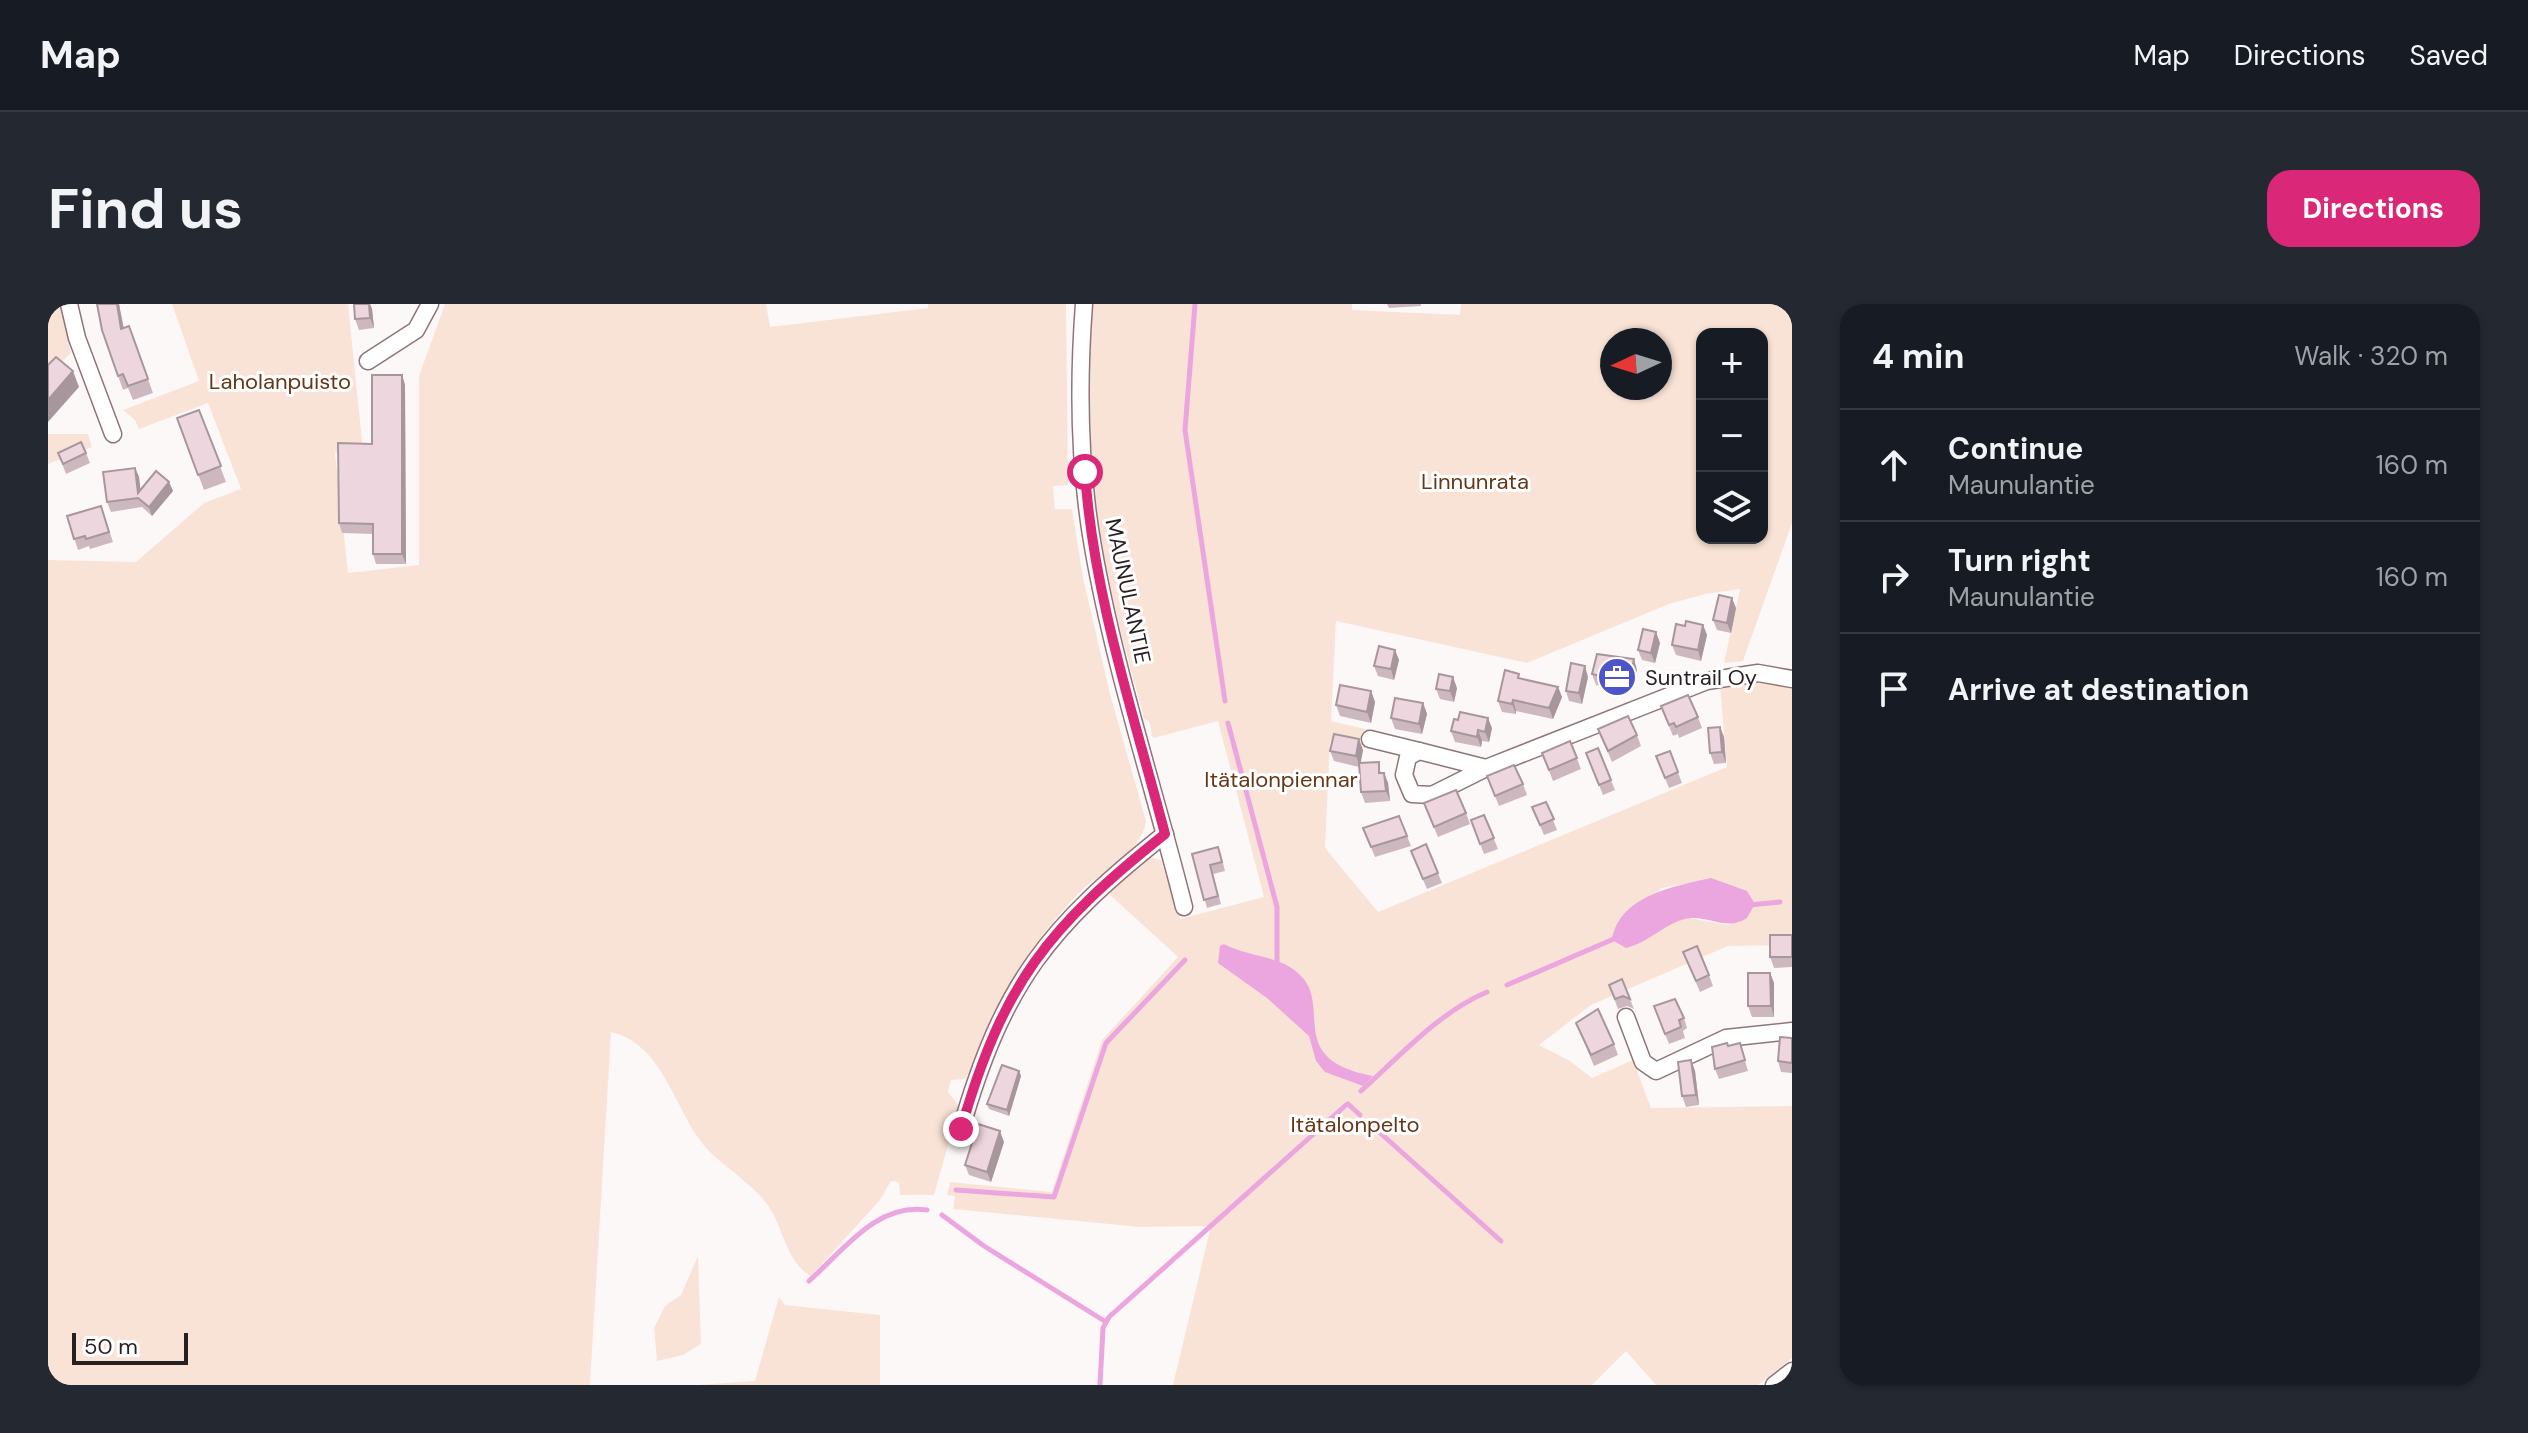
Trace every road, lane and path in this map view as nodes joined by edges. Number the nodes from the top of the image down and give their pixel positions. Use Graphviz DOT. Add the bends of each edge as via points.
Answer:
graph roads {
  1 [pos="69,304"];
  2 [pos="430,304"];
  3 [pos="1084,304"];
  4 [pos="368,361"];
  5 [pos="113,434"];
  6 [pos="1792,679"];
  7 [pos="1370,739"];
  8 [pos="1419,751"];
  9 [pos="1486,768"];
  10 [pos="1165,834"];
  11 [pos="1184,907"];
  12 [pos="1626,1017"];
  13 [pos="1792,1031"];
  14 [pos="961,1129"];
  15 [pos="1792,1371"];
  16 [pos="1774,1385"];
  1 -- 5 [label="street"];
  2 -- 4 [label="street" via="416,330"];
  3 -- 10 [label="street, MAUNULANTIE" via="1083,441 1092,543"];
  6 -- 9 [label="street" via="1758,673 1707,681"];
  7 -- 8 [label="street"];
  8 -- 9 [label="street"];
  8 -- 9 [label="street" via="1404,764 1412,794 1432,795"];
  10 -- 11 [label="street, MAUNULANTIE"];
  10 -- 14 [label="street" via="1073,912 1025,972 990,1041"];
  12 -- 13 [label="street" via="1643,1062 1656,1071 1726,1038"];
  15 -- 16 [label="street"];
}
